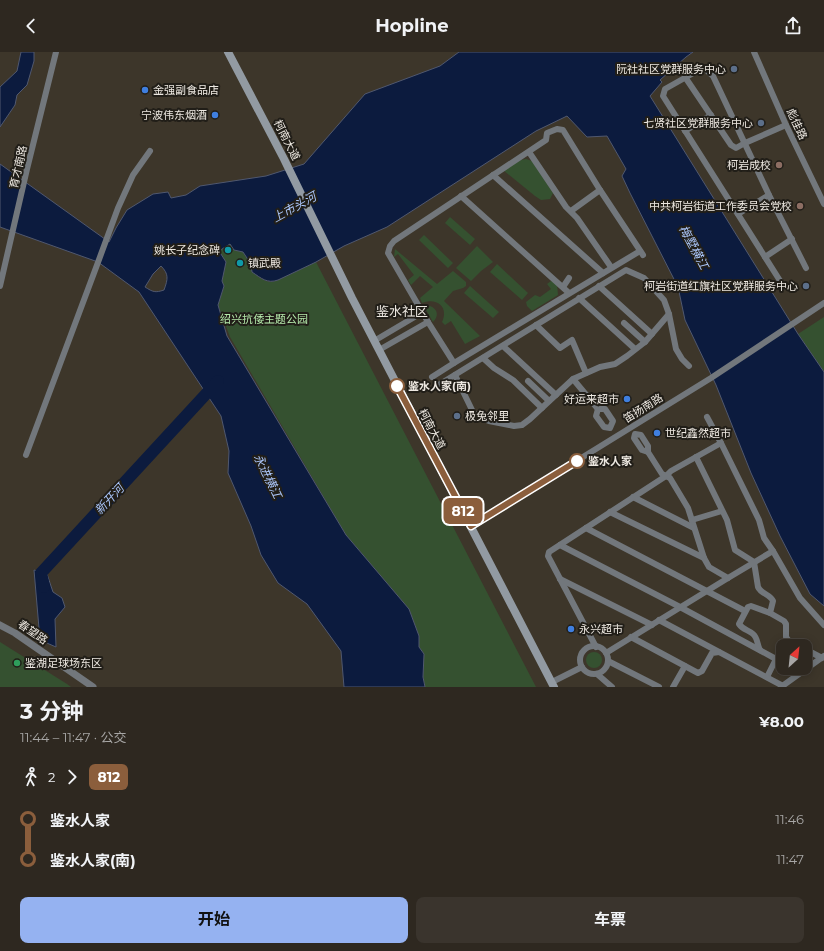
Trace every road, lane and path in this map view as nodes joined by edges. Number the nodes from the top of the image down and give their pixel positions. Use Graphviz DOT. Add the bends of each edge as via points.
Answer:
graph roads {
  1 [pos="228,52"];
  2 [pos="754,52"];
  3 [pos="54,53"];
  4 [pos="685,77"];
  5 [pos="711,115"];
  6 [pos="786,125"];
  7 [pos="685,131"];
  8 [pos="745,143"];
  9 [pos="150,152"];
  10 [pos="529,152"];
  11 [pos="493,175"];
  12 [pos="600,190"];
  13 [pos="769,195"];
  14 [pos="461,196"];
  15 [pos="824,204"];
  16 [pos="571,211"];
  17 [pos="738,214"];
  18 [pos="792,239"];
  19 [pos="765,257"];
  20 [pos="611,268"];
  21 [pos="806,268"];
  22 [pos="603,272"];
  23 [pos="569,278"];
  24 [pos="0,286"];
  25 [pos="599,286"];
  26 [pos="563,287"];
  27 [pos="784,287"];
  28 [pos="569,293"];
  29 [pos="579,298"];
  30 [pos="824,303"];
  31 [pos="423,312"];
  32 [pos="670,314"];
  33 [pos="428,322"];
  34 [pos="624,323"];
  35 [pos="536,325"];
  36 [pos="652,334"];
  37 [pos="374,341"];
  38 [pos="645,342"];
  39 [pos="503,346"];
  40 [pos="635,349"];
  41 [pos="379,350"];
  42 [pos="483,358"];
  43 [pos="454,363"];
  44 [pos="689,366"];
  45 [pos="586,373"];
  46 [pos="455,375"];
  47 [pos="432,377"];
  48 [pos="573,379"];
  49 [pos="528,381"];
  50 [pos="440,384"];
  51 [pos="556,395"];
  52 [pos="549,401"];
  53 [pos="542,408"];
  54 [pos="598,409"];
  55 [pos="707,417"];
  56 [pos="610,428"];
  57 [pos="631,428"];
  58 [pos="616,437"];
  59 [pos="721,443"];
  60 [pos="26,456"];
  61 [pos="696,457"];
  62 [pos="666,476"];
  63 [pos="633,497"];
  64 [pos="722,511"];
  65 [pos="610,512"];
  66 [pos="692,520"];
  67 [pos="471,526"];
  68 [pos="586,528"];
  69 [pos="694,528"];
  70 [pos="560,545"];
  71 [pos="773,551"];
  72 [pos="704,558"];
  73 [pos="754,562"];
  74 [pos="728,578"];
  75 [pos="560,579"];
  76 [pos="707,591"];
  77 [pos="680,607"];
  78 [pos="745,612"];
  79 [pos="770,613"];
  80 [pos="659,620"];
  81 [pos="0,625"];
  82 [pos="652,625"];
  83 [pos="824,626"];
  84 [pos="631,637"];
  85 [pos="788,639"];
  86 [pos="596,647"];
  87 [pos="760,650"];
  88 [pos="719,652"];
  89 [pos="812,652"];
  90 [pos="606,653"];
  91 [pos="823,657"];
  92 [pos="608,662"];
  93 [pos="685,666"];
  94 [pos="582,667"];
  95 [pos="597,674"];
  96 [pos="767,677"];
  97 [pos="553,685"];
  98 [pos="782,686"];
  99 [pos="93,687"];
  100 [pos="612,687"];
  101 [pos="659,687"];
  102 [pos="673,687"];
  1 -- 37 [label="main road, 柯南大道"];
  2 -- 6 [label="street, 彪佳路"];
  3 -- 24 [label="street, 育才南路"];
  4 -- 5 [label="street"];
  4 -- 7 [label="street" via="665,89 663,96"];
  4 -- 8 [label="street" via="705,69 712,76"];
  5 -- 7 [label="street"];
  5 -- 8 [label="street" via="731,145 736,148"];
  6 -- 8 [label="street"];
  6 -- 15 [label="street, 彪佳路"];
  7 -- 17 [label="street"];
  8 -- 13 [label="street"];
  9 -- 60 [label="street" via="133,175 118,208"];
  10 -- 11 [label="street"];
  10 -- 12 [label="street" via="546,140 547,133 556,129 563,130"];
  10 -- 16 [label="street"];
  11 -- 14 [label="street"];
  11 -- 22 [label="street"];
  12 -- 16 [label="street"];
  12 -- 20 [label="street" via="642,253"];
  13 -- 17 [label="street"];
  13 -- 18 [label="street"];
  14 -- 26 [label="street"];
  14 -- 31 [label="street" via="390,246 388,254"];
  16 -- 20 [label="street"];
  17 -- 19 [label="street"];
  18 -- 19 [label="street"];
  18 -- 21 [label="street"];
  19 -- 27 [label="street"];
  20 -- 22 [label="street"];
  22 -- 28 [label="street"];
  23 -- 26 [label="street"];
  25 -- 29 [label="street"];
  25 -- 32 [label="street" via="626,270 644,278 664,300"];
  25 -- 36 [label="street"];
  26 -- 28 [label="street"];
  28 -- 43 [label="street"];
  29 -- 35 [label="street"];
  29 -- 40 [label="street"];
  30 -- 57 [label="street, 笛扬南路"];
  31 -- 33 [label="street"];
  31 -- 37 [label="street"];
  32 -- 36 [label="street"];
  32 -- 44 [label="street" via="676,349"];
  33 -- 41 [label="street"];
  33 -- 43 [label="street"];
  34 -- 38 [label="street"];
  35 -- 39 [label="street"];
  35 -- 45 [label="street" via="560,348 572,340"];
  36 -- 38 [label="street"];
  37 -- 41 [label="main road, 柯南大道"];
  38 -- 40 [label="street"];
  39 -- 42 [label="street"];
  39 -- 51 [label="street"];
  40 -- 45 [label="street" via="615,364"];
  41 -- 67 [label="main road, 柯南大道"];
  42 -- 46 [label="street"];
  42 -- 53 [label="street" via="513,380"];
  43 -- 47 [label="street"];
  45 -- 48 [label="street"];
  46 -- 50 [label="street"];
  46 -- 53 [label="street" via="473,412 480,418 514,426 522,425"];
  48 -- 51 [label="street"];
  48 -- 54 [label="street"];
  49 -- 52 [label="street"];
  51 -- 52 [label="street"];
  52 -- 53 [label="street"];
  54 -- 56 [label="street" via="596,416 604,427"];
  54 -- 56 [label="street" via="605,409 613,421"];
  55 -- 59 [label="street"];
  56 -- 58 [label="street"];
  57 -- 58 [label="street, 笛扬南路"];
  57 -- 62 [label="street" via="642,450 648,452"];
  58 -- 67 [label="street, 笛扬南路"];
  59 -- 61 [label="street"];
  59 -- 71 [label="street" via="759,520 764,538"];
  61 -- 62 [label="street"];
  61 -- 64 [label="street"];
  62 -- 63 [label="street"];
  62 -- 66 [label="street" via="670,478 688,508"];
  63 -- 65 [label="street"];
  63 -- 69 [label="street"];
  64 -- 66 [label="street"];
  64 -- 73 [label="street" via="735,550"];
  65 -- 68 [label="street"];
  65 -- 72 [label="street"];
  66 -- 69 [label="street"];
  67 -- 97 [label="main road, 柯南大道"];
  68 -- 70 [label="street"];
  68 -- 76 [label="street"];
  69 -- 72 [label="street"];
  70 -- 75 [label="street" via="549,552 548,556"];
  70 -- 77 [label="street"];
  71 -- 73 [label="street"];
  71 -- 83 [label="street" via="800,598"];
  72 -- 74 [label="street" via="709,567"];
  73 -- 74 [label="street"];
  73 -- 79 [label="street" via="759,590 773,601"];
  74 -- 76 [label="street"];
  75 -- 82 [label="street"];
  75 -- 86 [label="street"];
  76 -- 77 [label="street"];
  76 -- 78 [label="street"];
  77 -- 80 [label="street"];
  77 -- 87 [label="street"];
  78 -- 79 [label="street" via="751,606"];
  78 -- 87 [label="street" via="739,624 754,634"];
  79 -- 85 [label="street" via="784,621"];
  80 -- 82 [label="street"];
  80 -- 88 [label="street"];
  81 -- 99 [label="street, 春望路" via="16,632"];
  82 -- 84 [label="street"];
  84 -- 90 [label="street"];
  84 -- 93 [label="street"];
  86 -- 90 [label="street"];
  86 -- 94 [label="street" via="584,651"];
  87 -- 96 [label="street" via="776,659"];
  88 -- 93 [label="street" via="712,653 702,671 698,673"];
  88 -- 96 [label="street"];
  89 -- 91 [label="street"];
  90 -- 92 [label="street"];
  91 -- 98 [label="street"];
  92 -- 95 [label="street" via="605,670"];
  92 -- 101 [label="street"];
  93 -- 102 [label="street"];
  94 -- 95 [label="street" via="588,673"];
  94 -- 97 [label="street"];
  95 -- 100 [label="street"];
  96 -- 98 [label="street"];
}
